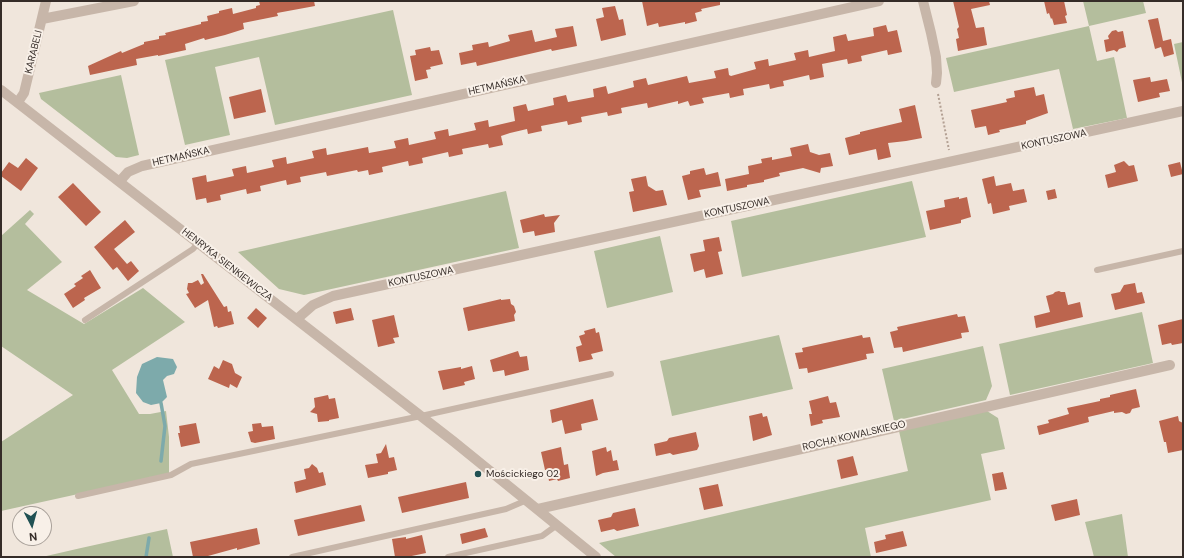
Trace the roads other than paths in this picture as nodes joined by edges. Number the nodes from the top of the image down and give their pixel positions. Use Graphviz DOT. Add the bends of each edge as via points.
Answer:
graph roads {
  1 [pos="46,1"];
  2 [pos="134,1"];
  3 [pos="879,1"];
  4 [pos="923,1"];
  5 [pos="42,19"];
  6 [pos="936,83"];
  7 [pos="1,90"];
  8 [pos="18,102"];
  9 [pos="1183,111"];
  10 [pos="120,181"];
  11 [pos="199,242"];
  12 [pos="1183,251"];
  13 [pos="1096,270"];
  14 [pos="297,319"];
  15 [pos="85,320"];
  16 [pos="1170,365"];
  17 [pos="611,374"];
  18 [pos="421,416"];
  19 [pos="78,496"];
  20 [pos="527,500"];
  21 [pos="538,509"];
  22 [pos="557,525"];
  23 [pos="292,557"];
  24 [pos="448,557"];
  25 [pos="596,557"];
  1 -- 5 [label="street, KARABELI"];
  2 -- 5 [label="street"];
  3 -- 10 [label="street, HETMAŃSKA" via="142,166 128,172"];
  4 -- 6 [label="street" via="936,57"];
  5 -- 8 [label="street, KARABELI" via="24,93"];
  7 -- 8 [label="street, HENRYKA SIENKIEWICZA"];
  8 -- 10 [label="street, HENRYKA SIENKIEWICZA"];
  9 -- 14 [label="street, KONTUSZOWA" via="333,296 313,305"];
  10 -- 11 [label="street, HENRYKA SIENKIEWICZA"];
  11 -- 14 [label="street, HENRYKA SIENKIEWICZA"];
  11 -- 15 [label="lane" via="193,249"];
  12 -- 13 [label="lane"];
  14 -- 18 [label="street, HENRYKA SIENKIEWICZA"];
  16 -- 21 [label="street, ROCHA KOWALSKIEGO"];
  17 -- 18 [label="lane"];
  18 -- 19 [label="lane" via="191,464 171,475"];
  18 -- 20 [label="street, HENRYKA SIENKIEWICZA"];
  20 -- 21 [label="street, HENRYKA SIENKIEWICZA"];
  20 -- 23 [label="lane" via="506,508"];
  21 -- 22 [label="street, HENRYKA SIENKIEWICZA"];
  22 -- 24 [label="lane" via="542,536"];
  22 -- 25 [label="street, HENRYKA SIENKIEWICZA"];
}
